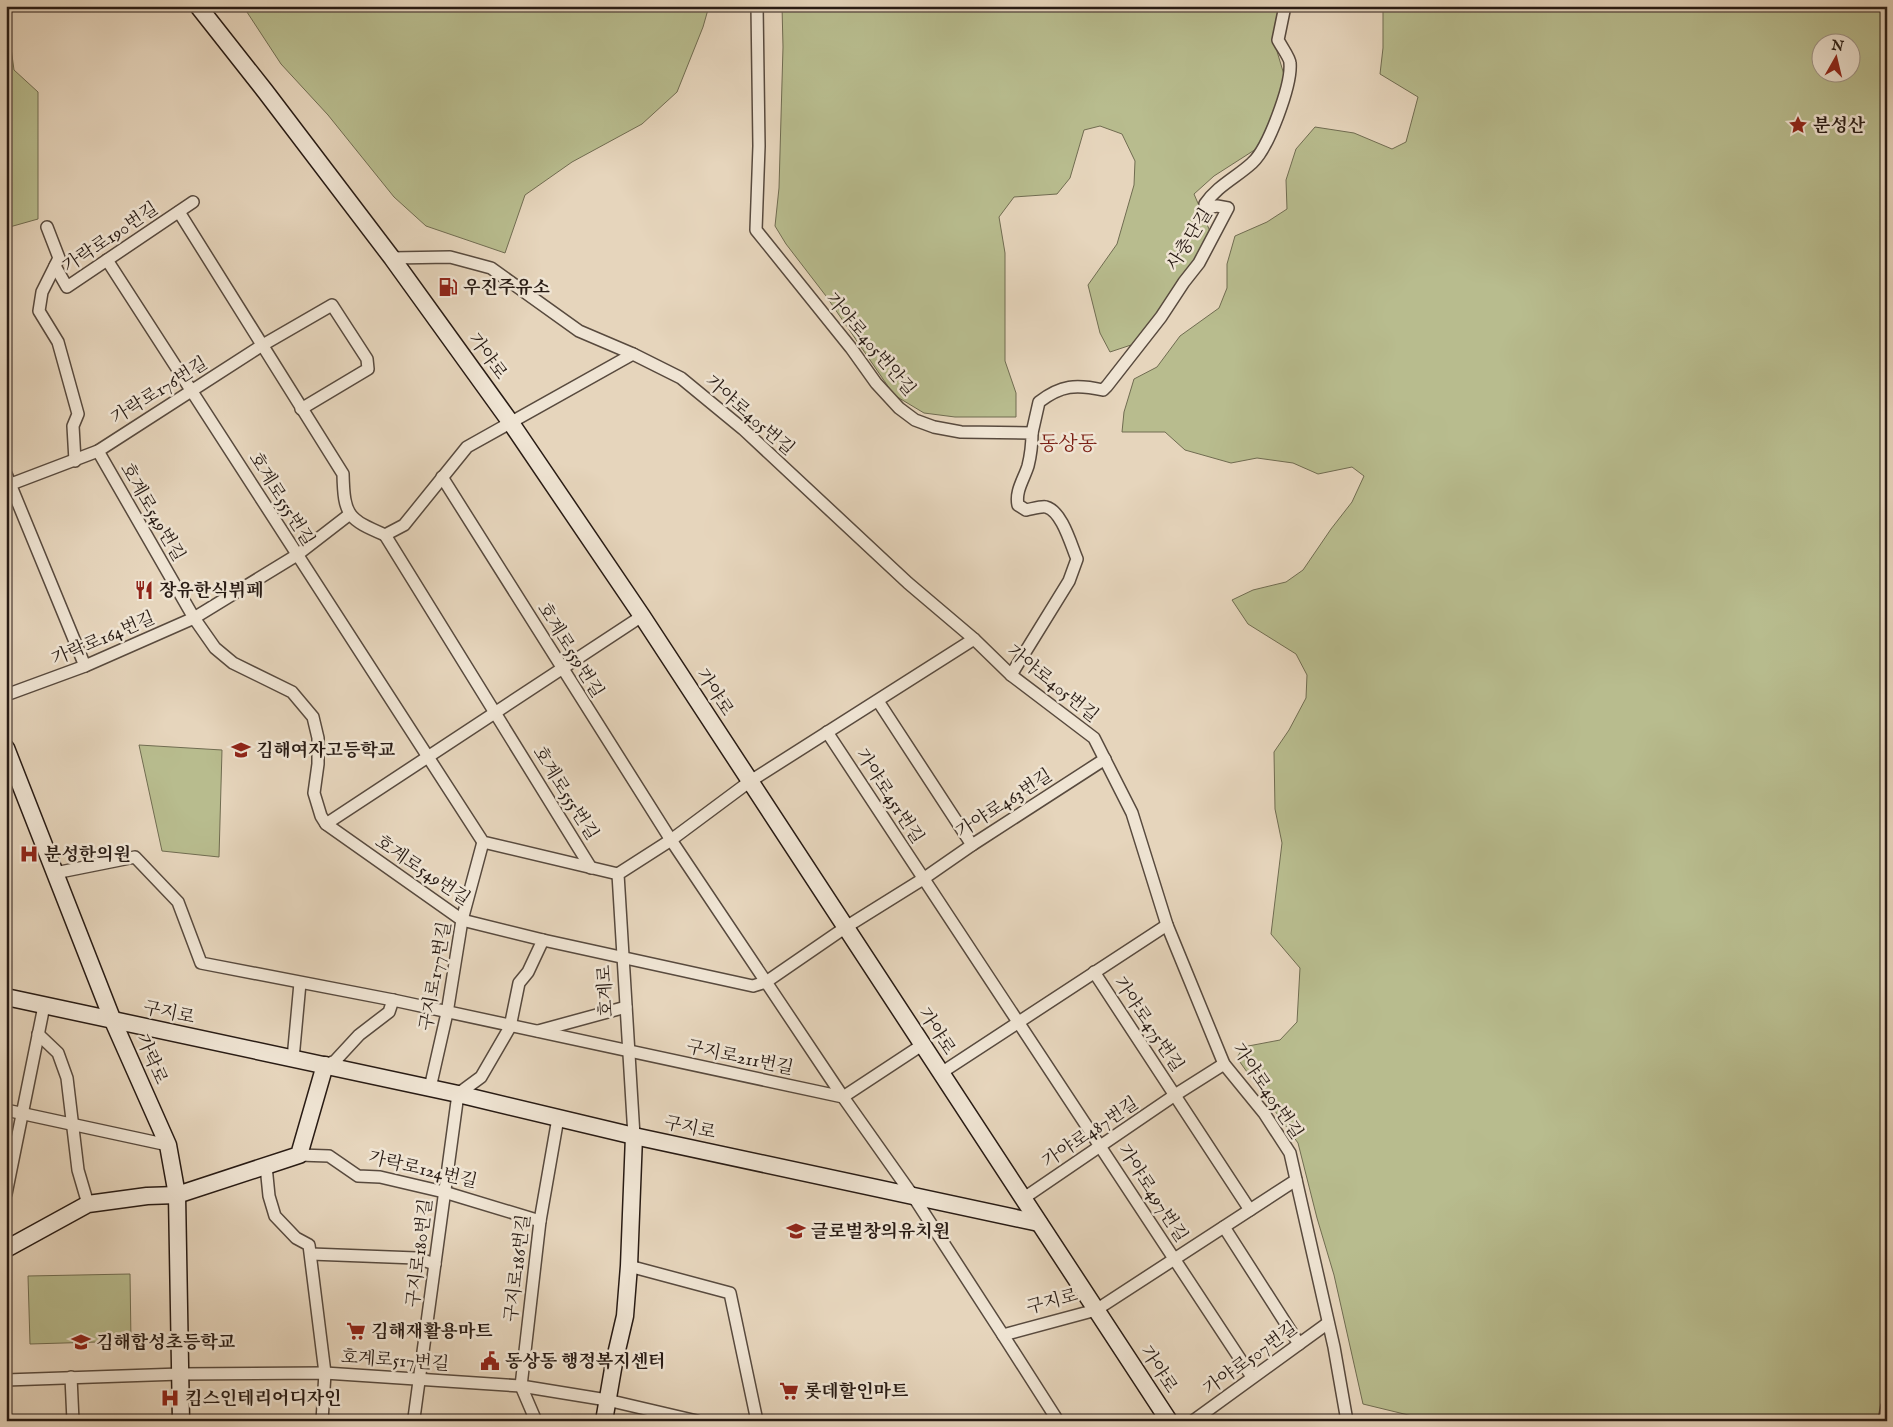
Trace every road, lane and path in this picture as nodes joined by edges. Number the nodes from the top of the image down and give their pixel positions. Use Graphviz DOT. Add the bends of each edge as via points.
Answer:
graph roads {
  1 [pos="198,6"];
  2 [pos="757,6"];
  3 [pos="1285,6"];
  4 [pos="194,202"];
  5 [pos="179,212"];
  6 [pos="47,227"];
  7 [pos="392,258"];
  8 [pos="107,260"];
  9 [pos="55,266"];
  10 [pos="262,346"];
  11 [pos="633,354"];
  12 [pos="192,390"];
  13 [pos="301,410"];
  14 [pos="512,423"];
  15 [pos="1032,433"];
  16 [pos="98,450"];
  17 [pos="74,461"];
  18 [pos="442,477"];
  19 [pos="8,482"];
  20 [pos="350,514"];
  21 [pos="385,534"];
  22 [pos="297,555"];
  23 [pos="642,616"];
  24 [pos="194,618"];
  25 [pos="974,639"];
  26 [pos="85,666"];
  27 [pos="562,668"];
  28 [pos="1011,676"];
  29 [pos="6,695"];
  30 [pos="878,701"];
  31 [pos="494,712"];
  32 [pos="827,732"];
  33 [pos="6,748"];
  34 [pos="428,758"];
  35 [pos="1105,759"];
  36 [pos="749,782"];
  37 [pos="326,824"];
  38 [pos="671,840"];
  39 [pos="483,842"];
  40 [pos="972,845"];
  41 [pos="591,868"];
  42 [pos="55,873"];
  43 [pos="618,874"];
  44 [pos="923,879"];
  45 [pos="462,920"];
  46 [pos="1167,925"];
  47 [pos="846,927"];
  48 [pos="543,940"];
  49 [pos="624,958"];
  50 [pos="1094,972"];
  51 [pos="766,982"];
  52 [pos="300,983"];
  53 [pos="6,997"];
  54 [pos="393,1000"];
  55 [pos="44,1006"];
  56 [pos="626,1006"];
  57 [pos="447,1013"];
  58 [pos="113,1021"];
  59 [pos="1019,1023"];
  60 [pos="510,1027"];
  61 [pos="534,1032"];
  62 [pos="38,1034"];
  63 [pos="922,1045"];
  64 [pos="629,1051"];
  65 [pos="293,1059"];
  66 [pos="1224,1064"];
  67 [pos="325,1065"];
  68 [pos="941,1073"];
  69 [pos="430,1088"];
  70 [pos="458,1094"];
  71 [pos="1175,1095"];
  72 [pos="843,1097"];
  73 [pos="6,1110"];
  74 [pos="22,1114"];
  75 [pos="558,1118"];
  76 [pos="73,1125"];
  77 [pos="634,1136"];
  78 [pos="168,1145"];
  79 [pos="1101,1146"];
  80 [pos="299,1155"];
  81 [pos="266,1166"];
  82 [pos="1296,1180"];
  83 [pos="444,1192"];
  84 [pos="6,1194"];
  85 [pos="177,1195"];
  86 [pos="913,1196"];
  87 [pos="1024,1198"];
  88 [pos="88,1204"];
  89 [pos="1250,1210"];
  90 [pos="540,1221"];
  91 [pos="1039,1223"];
  92 [pos="1224,1227"];
  93 [pos="6,1249"];
  94 [pos="311,1254"];
  95 [pos="1175,1259"];
  96 [pos="435,1264"];
  97 [pos="629,1266"];
  98 [pos="1096,1310"];
  99 [pos="1328,1323"];
  100 [pos="1003,1335"];
  101 [pos="1299,1344"];
  102 [pos="325,1372"];
  103 [pos="180,1374"];
  104 [pos="71,1377"];
  105 [pos="1252,1377"];
  106 [pos="420,1378"];
  107 [pos="6,1380"];
  108 [pos="521,1386"];
  109 [pos="607,1400"];
  110 [pos="1887,1406"];
  111 [pos="414,1418"];
  112 [pos="73,1421"];
  113 [pos="181,1421"];
  114 [pos="322,1421"];
  115 [pos="536,1421"];
  116 [pos="604,1421"];
  117 [pos="697,1421"];
  118 [pos="757,1421"];
  119 [pos="1058,1421"];
  120 [pos="1169,1421"];
  121 [pos="1192,1421"];
  122 [pos="1347,1421"];
  123 [pos="1884,1421"];
  1 -- 7 [label="main road, 가야로"];
  2 -- 15 [label="street, 가야로405번안길" via="759,146 756,230 876,383 915,420 934,428 961,432"];
  3 -- 15 [label="street, 사충단길" via="1278,40 1290,61 1287,90 1273,126 1253,163 1205,204 1207,208 1228,208 1199,263 1107,386 1103,390 1070,387 1055,391 1039,402"];
  4 -- 5 [label="street, 가락로190번길"];
  5 -- 8 [label="street, 가락로190번길"];
  5 -- 10 [label="street"];
  6 -- 9 [label="street, 가락로190번길" via="59,258"];
  7 -- 11 [label="street, 가야로405번길" via="450,257 491,268 579,332"];
  7 -- 14 [label="main road, 가야로"];
  8 -- 9 [label="street, 가락로190번길" via="67,287"];
  8 -- 12 [label="street, 호계로555번길"];
  9 -- 17 [label="street, 가락로190번길" via="42,292 39,311 58,342 78,414 74,426"];
  10 -- 12 [label="street, 가락로176번길"];
  10 -- 13 [label="street"];
  10 -- 13 [label="street, 가락로176번길" via="332,305 367,359 368,369"];
  11 -- 14 [label="street"];
  11 -- 25 [label="street, 가야로405번길" via="681,378 743,429 908,583"];
  12 -- 16 [label="street, 가락로176번길"];
  12 -- 22 [label="street, 호계로555번길"];
  13 -- 20 [label="street" via="343,474 344,496"];
  14 -- 18 [label="street" via="467,447"];
  14 -- 23 [label="main road, 가야로"];
  15 -- 28 [label="street" via="1032,450 1016,496 1018,505 1026,510 1046,507 1055,513 1077,559 1069,581"];
  16 -- 17 [label="street, 가락로176번길"];
  16 -- 24 [label="street, 호계로549번길"];
  17 -- 19 [label="street, 가락로176번길"];
  18 -- 21 [label="street" via="404,525"];
  18 -- 27 [label="street, 호계로559번길"];
  19 -- 26 [label="street, 가락로176번길"];
  20 -- 21 [label="street" via="358,523"];
  20 -- 22 [label="street, 가락로164번길"];
  21 -- 31 [label="street"];
  22 -- 24 [label="street, 가락로164번길"];
  22 -- 34 [label="street, 호계로555번길"];
  23 -- 27 [label="street"];
  23 -- 36 [label="main road, 가야로"];
  24 -- 26 [label="street, 가락로164번길"];
  24 -- 37 [label="street, 호계로549번길" via="215,648 233,663 292,692 313,717 318,738 314,793"];
  25 -- 28 [label="street, 가야로405번길"];
  25 -- 30 [label="street"];
  26 -- 29 [label="street, 가락로164번길"];
  27 -- 31 [label="street"];
  27 -- 38 [label="street, 호계로559번길"];
  28 -- 35 [label="street, 가야로405번길" via="1094,738"];
  30 -- 32 [label="street"];
  30 -- 40 [label="street"];
  31 -- 34 [label="street"];
  31 -- 41 [label="street, 호계로555번길"];
  32 -- 36 [label="street"];
  32 -- 44 [label="street, 가야로451번길"];
  33 -- 42 [label="main road, 가락로"];
  34 -- 37 [label="street"];
  34 -- 39 [label="street, 호계로555번길"];
  35 -- 40 [label="street, 가야로463번길"];
  35 -- 46 [label="street, 가야로405번길" via="1132,813"];
  36 -- 38 [label="street"];
  36 -- 47 [label="main road, 가야로"];
  37 -- 45 [label="street, 호계로549번길"];
  38 -- 43 [label="street"];
  38 -- 51 [label="street, 구지로211번길"];
  39 -- 41 [label="street, 호계로555번길"];
  39 -- 45 [label="street, 구지로177번길"];
  40 -- 44 [label="street, 가야로463번길"];
  41 -- 43 [label="street, 호계로555번길"];
  42 -- 52 [label="street, 구지로211번길" via="135,857 178,902 201,963"];
  42 -- 58 [label="main road, 가락로"];
  43 -- 49 [label="street, 호계로"];
  44 -- 47 [label="street, 가야로463번길"];
  44 -- 59 [label="street"];
  45 -- 48 [label="street, 호계로549번길"];
  45 -- 57 [label="street, 구지로177번길"];
  46 -- 50 [label="street, 가야로475번길"];
  46 -- 66 [label="street, 가야로405번길"];
  47 -- 51 [label="street"];
  47 -- 63 [label="main road, 가야로"];
  48 -- 49 [label="street, 호계로549번길"];
  48 -- 60 [label="street" via="519,983"];
  49 -- 51 [label="street" via="753,986"];
  49 -- 56 [label="street, 호계로"];
  50 -- 59 [label="street, 가야로475번길"];
  50 -- 71 [label="street, 가야로475번길"];
  51 -- 72 [label="street, 구지로211번길"];
  52 -- 54 [label="street, 구지로211번길"];
  52 -- 65 [label="street"];
  53 -- 55 [label="main road, 구지로"];
  54 -- 57 [label="street, 구지로211번길"];
  54 -- 67 [label="street" via="389,1012 359,1035 335,1061"];
  55 -- 58 [label="main road, 구지로"];
  55 -- 62 [label="street"];
  56 -- 61 [label="street"];
  56 -- 64 [label="street, 호계로"];
  57 -- 60 [label="street, 구지로211번길"];
  57 -- 69 [label="street, 구지로177번길"];
  58 -- 65 [label="main road, 구지로"];
  58 -- 78 [label="main road, 가락로"];
  59 -- 68 [label="street, 가야로475번길"];
  59 -- 79 [label="street"];
  60 -- 61 [label="street, 구지로211번길"];
  60 -- 70 [label="street" via="481,1077"];
  61 -- 64 [label="street, 구지로211번길"];
  62 -- 74 [label="street"];
  62 -- 76 [label="street" via="58,1053 67,1078"];
  63 -- 68 [label="main road, 가야로"];
  63 -- 72 [label="street"];
  64 -- 72 [label="street, 구지로211번길"];
  64 -- 77 [label="street, 호계로"];
  65 -- 67 [label="main road, 구지로"];
  66 -- 71 [label="street, 가야로487번길"];
  66 -- 82 [label="street, 가야로405번길" via="1264,1113 1290,1153"];
  67 -- 69 [label="main road, 구지로"];
  67 -- 80 [label="main road"];
  68 -- 87 [label="main road, 가야로"];
  69 -- 70 [label="main road, 구지로"];
  70 -- 75 [label="main road, 구지로"];
  70 -- 83 [label="street, 구지로180번길"];
  71 -- 79 [label="street, 가야로487번길"];
  71 -- 89 [label="street"];
  72 -- 86 [label="street, 구지로211번길"];
  73 -- 74 [label="street"];
  74 -- 76 [label="street"];
  74 -- 84 [label="street"];
  75 -- 77 [label="main road, 구지로"];
  75 -- 90 [label="street, 구지로186번길"];
  76 -- 78 [label="street"];
  76 -- 88 [label="street" via="78,1170"];
  77 -- 86 [label="main road, 구지로"];
  77 -- 97 [label="main road, 호계로"];
  78 -- 85 [label="main road, 가락로"];
  79 -- 87 [label="street, 가야로487번길"];
  79 -- 95 [label="street, 가야로497번길"];
  80 -- 81 [label="main road, 가락로124번길"];
  80 -- 83 [label="street, 가락로124번길" via="329,1156 358,1176 380,1177"];
  81 -- 85 [label="main road, 가락로124번길"];
  81 -- 94 [label="street" via="275,1216 296,1238 309,1245"];
  82 -- 89 [label="street, 가야로497번길"];
  82 -- 99 [label="street, 가야로405번길"];
  83 -- 90 [label="street, 가락로124번길"];
  83 -- 96 [label="street, 구지로180번길"];
  85 -- 88 [label="main road, 가락로124번길"];
  85 -- 103 [label="main road, 가락로"];
  86 -- 91 [label="main road, 구지로"];
  86 -- 100 [label="street"];
  87 -- 91 [label="main road, 가야로"];
  88 -- 93 [label="main road"];
  89 -- 92 [label="street, 가야로497번길"];
  90 -- 108 [label="street, 구지로186번길"];
  91 -- 98 [label="main road, 가야로"];
  92 -- 95 [label="street, 가야로497번길"];
  92 -- 101 [label="street"];
  94 -- 96 [label="street" via="416,1258"];
  94 -- 102 [label="street"];
  95 -- 98 [label="street, 가야로497번길"];
  95 -- 105 [label="street, 가야로497번길"];
  96 -- 106 [label="street, 구지로180번길"];
  97 -- 109 [label="main road, 호계로" via="625,1316"];
  97 -- 118 [label="street" via="730,1293"];
  98 -- 100 [label="street, 구지로"];
  98 -- 120 [label="main road, 가야로"];
  99 -- 101 [label="street, 가야로507번길"];
  99 -- 122 [label="street, 가야로405번길"];
  100 -- 119 [label="street"];
  101 -- 105 [label="street, 가야로507번길"];
  102 -- 103 [label="street, 호계로517번길"];
  102 -- 106 [label="street, 호계로517번길"];
  102 -- 114 [label="street"];
  103 -- 104 [label="street"];
  103 -- 113 [label="main road, 가락로"];
  104 -- 107 [label="street"];
  104 -- 112 [label="street"];
  105 -- 121 [label="street, 가야로507번길"];
  106 -- 108 [label="street, 호계로517번길"];
  106 -- 111 [label="street, 구지로180번길"];
  108 -- 109 [label="street, 호계로517번길"];
  108 -- 115 [label="street, 구지로186번길"];
  109 -- 116 [label="main road, 호계로"];
  109 -- 117 [label="street"];
  110 -- 123 [label="street"];
}
